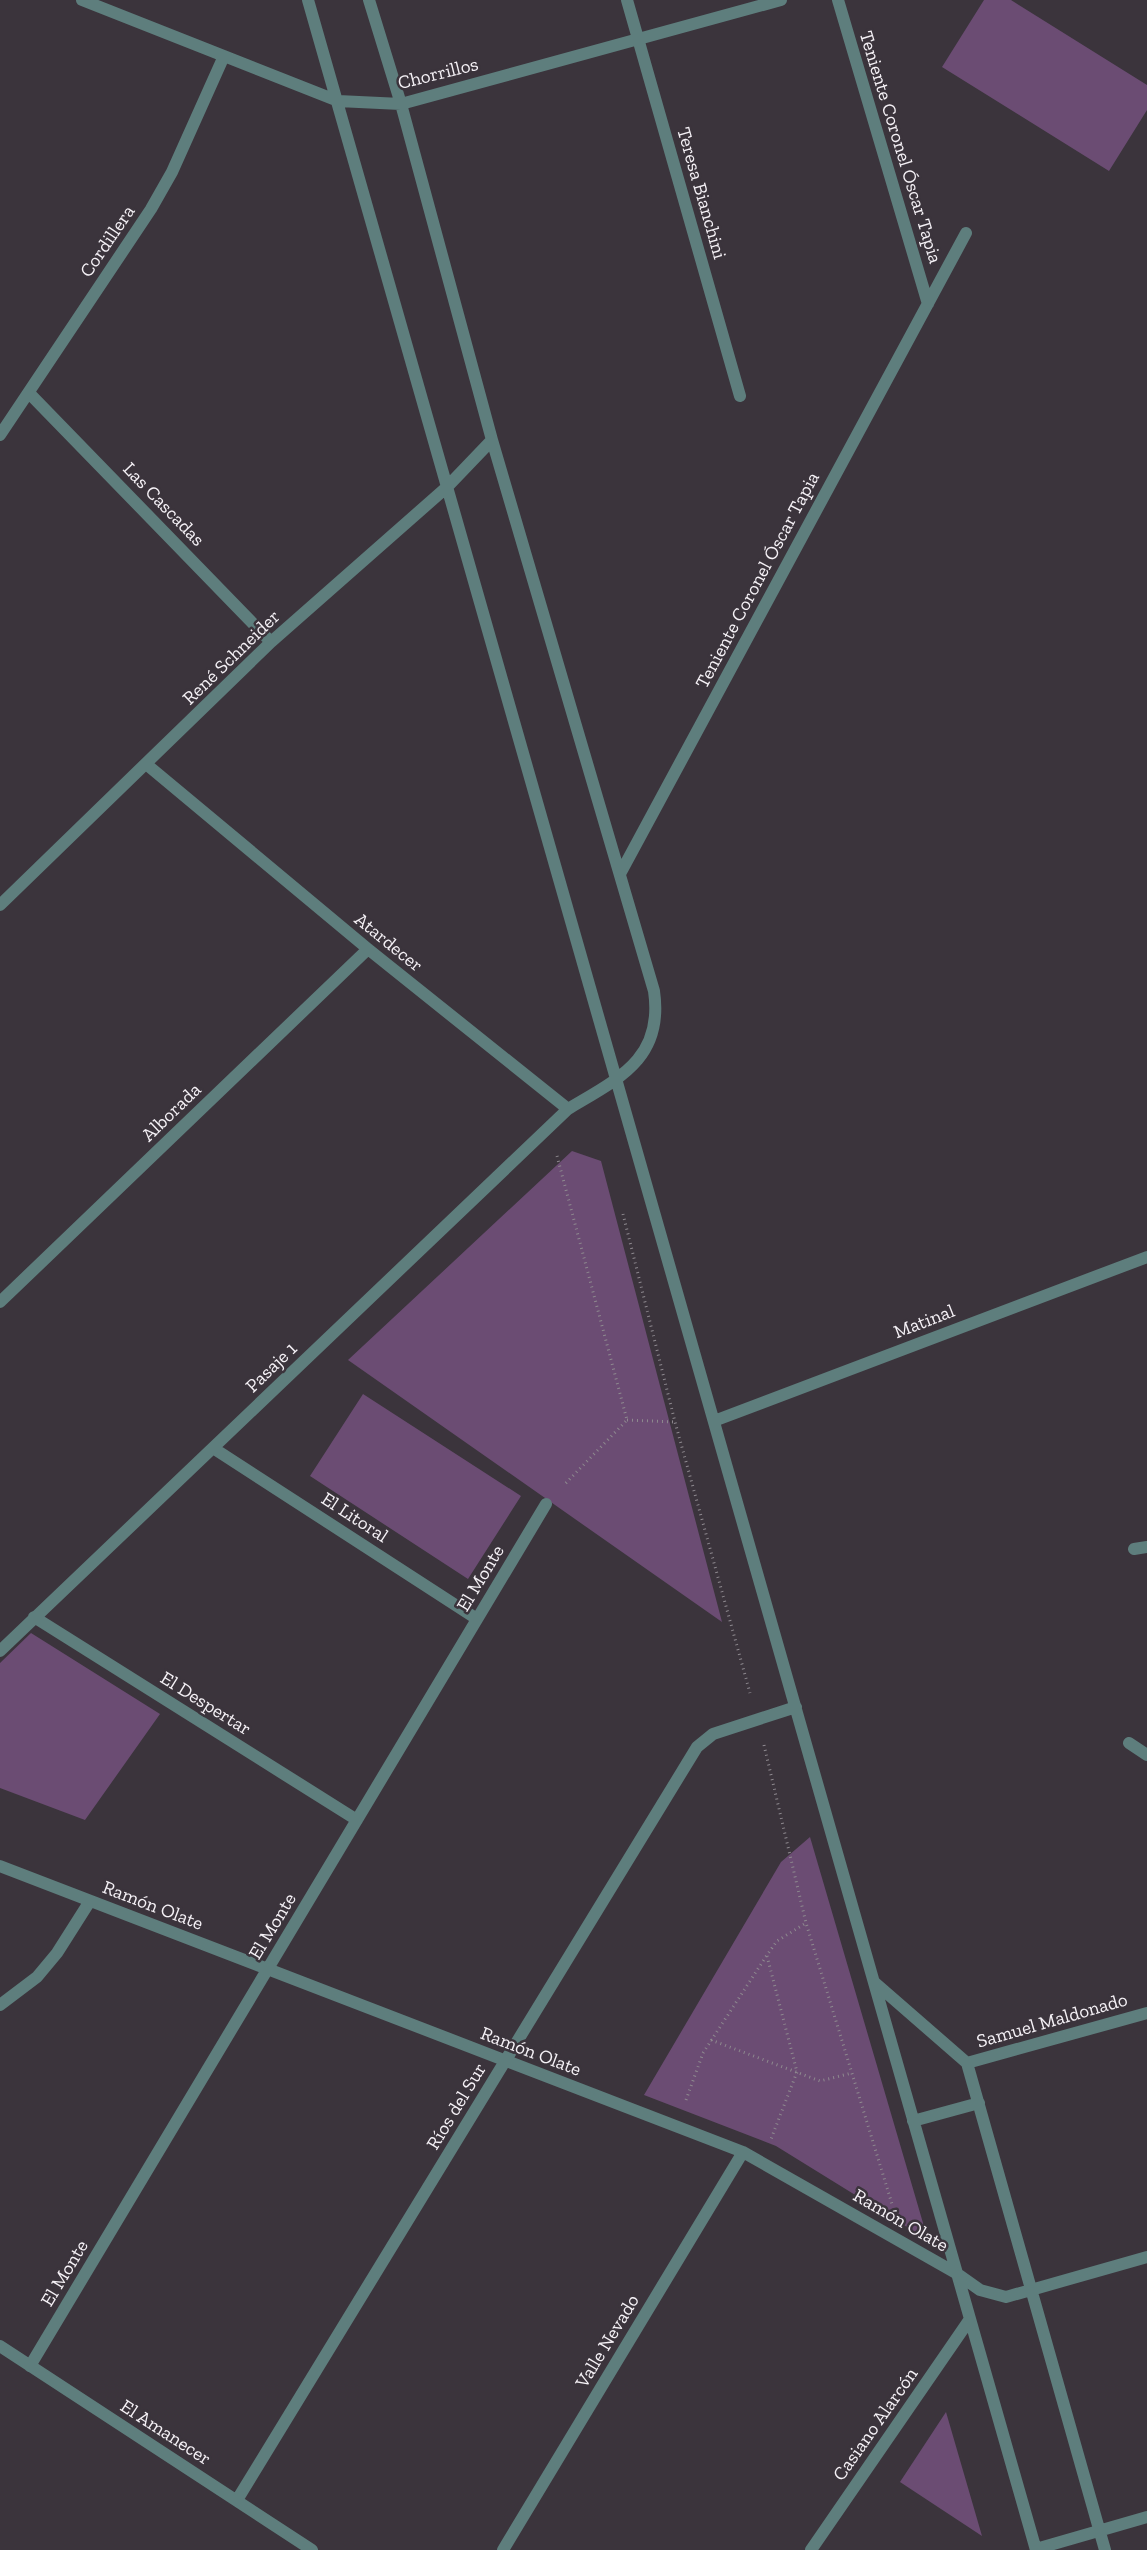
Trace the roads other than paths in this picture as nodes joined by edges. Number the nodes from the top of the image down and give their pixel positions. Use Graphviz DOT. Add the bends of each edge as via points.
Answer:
graph roads {
  1 [pos="82,0"];
  2 [pos="308,0"];
  3 [pos="369,0"];
  4 [pos="627,0"];
  5 [pos="781,0"];
  6 [pos="838,0"];
  7 [pos="638,39"];
  8 [pos="224,56"];
  9 [pos="338,101"];
  10 [pos="401,104"];
  11 [pos="966,233"];
  12 [pos="928,304"];
  13 [pos="29,393"];
  14 [pos="740,396"];
  15 [pos="0,435"];
  16 [pos="492,440"];
  17 [pos="447,487"];
  18 [pos="272,642"];
  19 [pos="146,764"];
  20 [pos="620,874"];
  21 [pos="0,905"];
  22 [pos="368,949"];
  23 [pos="616,1080"];
  24 [pos="568,1109"];
  25 [pos="1147,1257"];
  26 [pos="0,1302"];
  27 [pos="714,1421"];
  28 [pos="213,1448"];
  29 [pos="546,1504"];
  30 [pos="34,1618"];
  31 [pos="478,1619"];
  32 [pos="0,1651"];
  33 [pos="796,1707"];
  34 [pos="1129,1743"];
  35 [pos="1147,1755"];
  36 [pos="357,1820"];
  37 [pos="0,1866"];
  38 [pos="90,1901"];
  39 [pos="268,1969"];
  40 [pos="874,1982"];
  41 [pos="0,2005"];
  42 [pos="1147,2012"];
  43 [pos="505,2061"];
  44 [pos="968,2063"];
  45 [pos="979,2103"];
  46 [pos="913,2121"];
  47 [pos="743,2152"];
  48 [pos="1147,2257"];
  49 [pos="956,2273"];
  50 [pos="1031,2290"];
  51 [pos="970,2319"];
  52 [pos="0,2346"];
  53 [pos="30,2366"];
  54 [pos="237,2500"];
  55 [pos="1147,2517"];
  56 [pos="1099,2531"];
  57 [pos="1036,2549"];
  58 [pos="312,2550"];
  59 [pos="503,2550"];
  60 [pos="811,2550"];
  61 [pos="1105,2550"];
  1 -- 8 [label="street, Chorrillos"];
  2 -- 9 [label="street"];
  3 -- 10 [label="street"];
  4 -- 7 [label="street, Teresa Bianchini"];
  5 -- 7 [label="street, Chorrillos"];
  6 -- 12 [label="street, Teniente Coronel Óscar Tapia"];
  7 -- 10 [label="street, Chorrillos"];
  7 -- 14 [label="street, Teresa Bianchini"];
  8 -- 9 [label="street, Chorrillos"];
  8 -- 13 [label="street, Cordillera" via="172,172 151,209"];
  9 -- 10 [label="street, Chorrillos"];
  9 -- 17 [label="street"];
  10 -- 16 [label="street"];
  11 -- 12 [label="street, Teniente Coronel Óscar Tapia"];
  12 -- 20 [label="street, Teniente Coronel Óscar Tapia"];
  13 -- 15 [label="street, Cordillera"];
  13 -- 18 [label="street, Las Cascadas"];
  16 -- 17 [label="street, René Schneider"];
  16 -- 20 [label="street"];
  17 -- 18 [label="street, René Schneider"];
  17 -- 23 [label="street"];
  18 -- 19 [label="street, René Schneider"];
  19 -- 21 [label="street, René Schneider"];
  19 -- 22 [label="street, Atardecer"];
  20 -- 23 [label="street" via="656,1007 650,1042 630,1070"];
  22 -- 24 [label="street, Atardecer"];
  22 -- 26 [label="street, Alborada"];
  23 -- 24 [label="street"];
  23 -- 27 [label="street"];
  24 -- 28 [label="street, Pasaje 1"];
  25 -- 27 [label="street, Matinal"];
  27 -- 33 [label="street"];
  28 -- 30 [label="street, Pasaje 1"];
  28 -- 31 [label="street, El Litoral"];
  29 -- 31 [label="street, El Monte"];
  30 -- 32 [label="street, Pasaje 1"];
  30 -- 36 [label="street, El Despertar"];
  31 -- 36 [label="street, El Monte"];
  33 -- 40 [label="street"];
  33 -- 43 [label="street, Ríos del Sur" via="713,1734 697,1747"];
  34 -- 35 [label="street"];
  36 -- 39 [label="street, El Monte"];
  37 -- 38 [label="street, Ramón Olate"];
  38 -- 39 [label="street, Ramón Olate"];
  38 -- 41 [label="street" via="37,1977"];
  39 -- 43 [label="street, Ramón Olate"];
  39 -- 53 [label="street, El Monte"];
  40 -- 44 [label="street"];
  40 -- 46 [label="street"];
  42 -- 44 [label="street, Samuel Maldonado"];
  43 -- 47 [label="street, Ramón Olate"];
  43 -- 54 [label="street, Ríos del Sur"];
  44 -- 45 [label="street"];
  45 -- 46 [label="street"];
  45 -- 50 [label="street"];
  46 -- 49 [label="street"];
  47 -- 49 [label="street, Ramón Olate"];
  47 -- 59 [label="street, Valle Nevado"];
  48 -- 50 [label="street, Ramón Olate"];
  49 -- 50 [label="street, Ramón Olate" via="980,2290 1006,2297"];
  49 -- 51 [label="street"];
  50 -- 56 [label="street"];
  51 -- 57 [label="street"];
  51 -- 60 [label="street, Casiano Alarcón"];
  52 -- 53 [label="street, El Amanecer"];
  53 -- 54 [label="street, El Amanecer"];
  54 -- 58 [label="street, El Amanecer"];
  55 -- 56 [label="street"];
  56 -- 57 [label="street"];
  56 -- 61 [label="street"];
}
